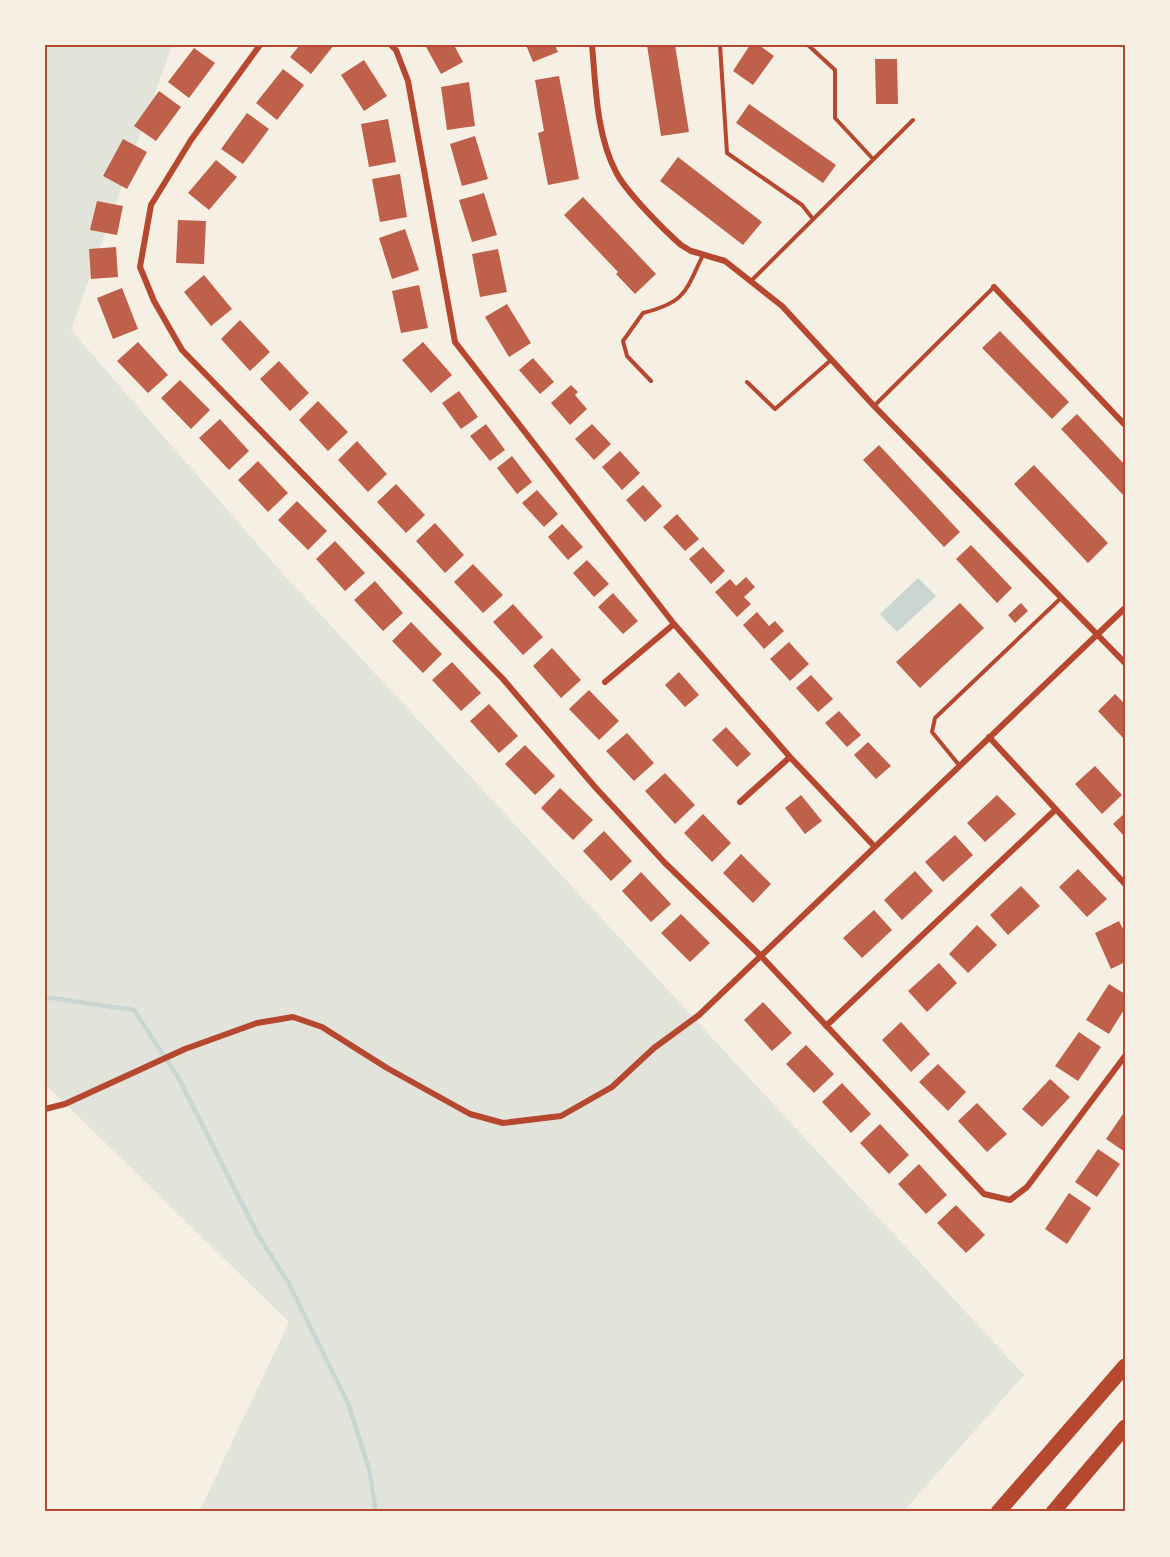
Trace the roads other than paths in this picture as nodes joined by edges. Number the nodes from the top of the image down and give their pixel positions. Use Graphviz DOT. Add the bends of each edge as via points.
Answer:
graph roads {
  1 [pos="260,45"];
  2 [pos="391,45"];
  3 [pos="592,45"];
  4 [pos="720,45"];
  5 [pos="808,45"];
  6 [pos="913,120"];
  7 [pos="873,159"];
  8 [pos="813,219"];
  9 [pos="703,255"];
  10 [pos="750,281"];
  11 [pos="994,287"];
  12 [pos="831,359"];
  13 [pos="651,381"];
  14 [pos="747,382"];
  15 [pos="874,406"];
  16 [pos="1125,425"];
  17 [pos="1062,598"];
  18 [pos="1125,608"];
  19 [pos="674,624"];
  20 [pos="1097,634"];
  21 [pos="1125,663"];
  22 [pos="604,682"];
  23 [pos="989,737"];
  24 [pos="790,757"];
  25 [pos="959,765"];
  26 [pos="740,802"];
  27 [pos="1054,810"];
  28 [pos="874,846"];
  29 [pos="1125,884"];
  30 [pos="761,956"];
  31 [pos="826,1026"];
  32 [pos="1125,1056"];
  33 [pos="45,1109"];
  34 [pos="1125,1366"];
  35 [pos="1125,1427"];
  36 [pos="1023,1483"];
  37 [pos="993,1512"];
  38 [pos="998,1512"];
  39 [pos="1053,1512"];
  1 -- 30 [label="street" via="191,140 151,205 140,267 154,301 182,350 502,679 665,863"];
  2 -- 19 [label="street" via="408,81 455,342"];
  3 -- 9 [label="street" via="600,122 617,174 670,235"];
  4 -- 8 [label="lane" via="727,153 802,205"];
  5 -- 7 [label="lane" via="835,70 835,118"];
  6 -- 7 [label="lane"];
  7 -- 8 [label="lane"];
  8 -- 10 [label="lane"];
  9 -- 10 [label="street" via="725,261"];
  9 -- 13 [label="lane" via="685,294 664,308 643,313 623,341 627,356"];
  10 -- 12 [label="street" via="782,306"];
  11 -- 15 [label="lane"];
  11 -- 16 [label="street"];
  12 -- 14 [label="lane" via="775,409"];
  12 -- 15 [label="street"];
  15 -- 17 [label="street"];
  17 -- 20 [label="street"];
  17 -- 25 [label="lane" via="935,718 932,732"];
  18 -- 20 [label="street"];
  19 -- 22 [label="street"];
  19 -- 24 [label="street"];
  20 -- 21 [label="street"];
  20 -- 23 [label="street"];
  23 -- 25 [label="street"];
  23 -- 27 [label="street"];
  24 -- 26 [label="street"];
  24 -- 28 [label="street"];
  25 -- 28 [label="street"];
  27 -- 29 [label="street"];
  27 -- 31 [label="street"];
  28 -- 30 [label="street"];
  30 -- 31 [label="street"];
  30 -- 33 [label="street" via="699,1015 654,1048 612,1087 561,1116 503,1123 470,1114 322,1027 293,1017 257,1023 185,1049 66,1104"];
  31 -- 32 [label="street" via="984,1194 1010,1200 1026,1187"];
  34 -- 36 [label="highway"];
  35 -- 39 [label="highway"];
  36 -- 37 [label="highway"];
  36 -- 38 [label="highway"];
}
